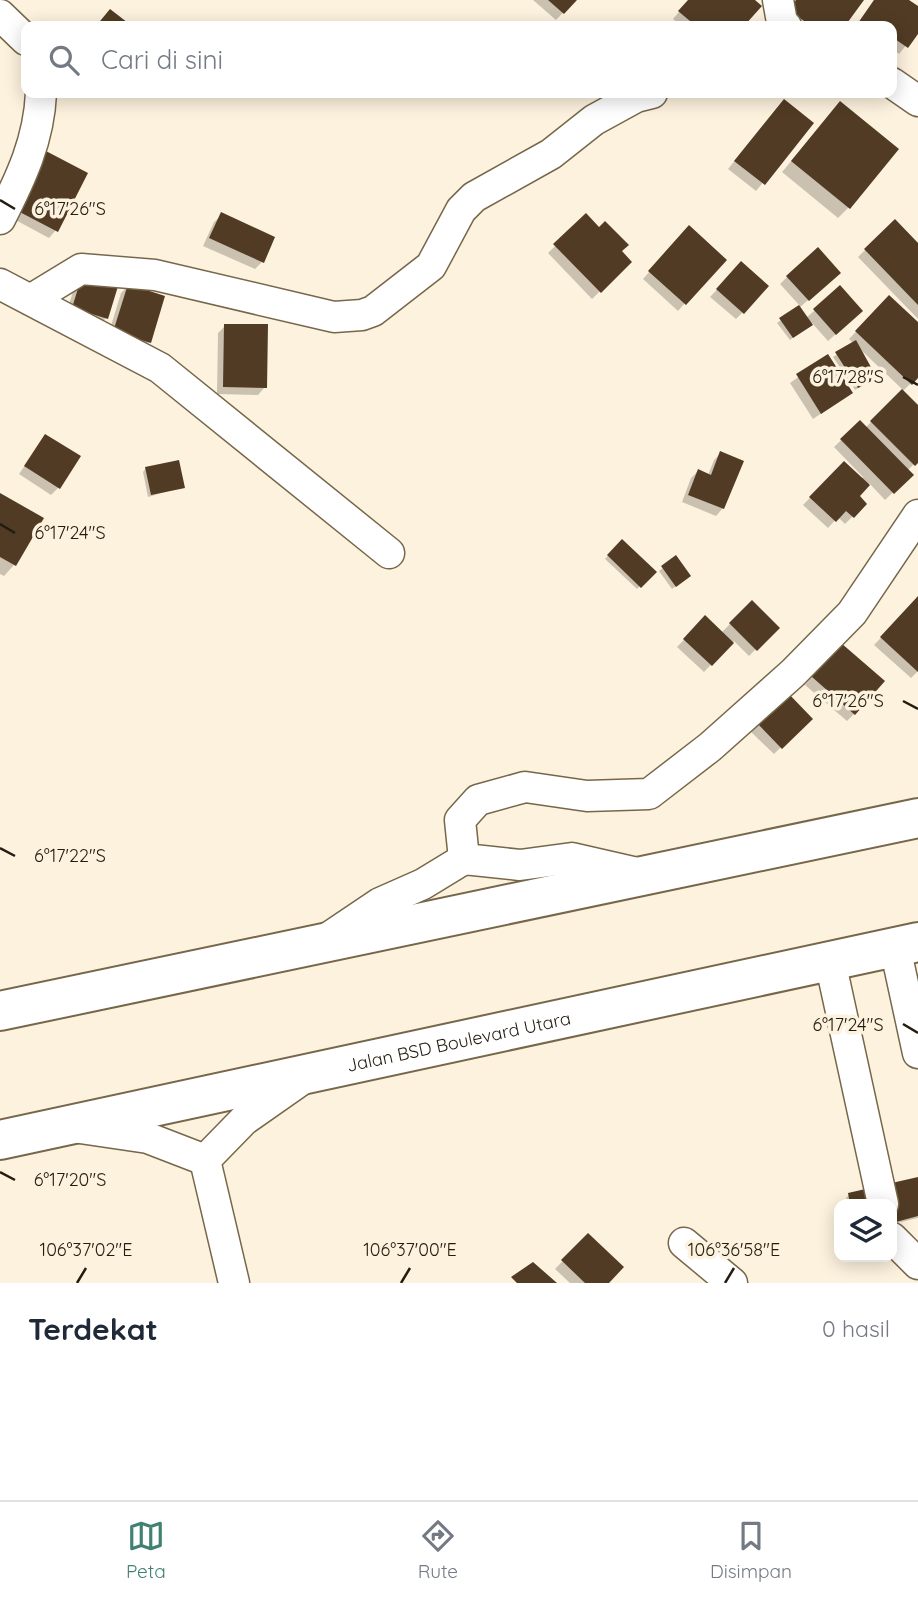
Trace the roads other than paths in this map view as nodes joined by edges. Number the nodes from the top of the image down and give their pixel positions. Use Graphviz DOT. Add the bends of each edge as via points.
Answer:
graph roads {
  1 [pos="778,0"];
  2 [pos="0,15"];
  3 [pos="782,21"];
  4 [pos="21,35"];
  5 [pos="897,87"];
  6 [pos="41,98"];
  7 [pos="634,98"];
  8 [pos="918,102"];
  9 [pos="0,219"];
  10 [pos="0,284"];
  11 [pos="30,300"];
  12 [pos="918,515"];
  13 [pos="389,553"];
  14 [pos="918,818"];
  15 [pos="464,859"];
  16 [pos="648,875"];
  17 [pos="319,944"];
  18 [pos="907,944"];
  19 [pos="830,961"];
  20 [pos="0,1010"];
  21 [pos="918,1053"];
  22 [pos="313,1072"];
  23 [pos="64,1126"];
  24 [pos="0,1140"];
  25 [pos="205,1160"];
  26 [pos="882,1199"];
  27 [pos="684,1243"];
  28 [pos="897,1243"];
  29 [pos="918,1264"];
  30 [pos="234,1283"];
  31 [pos="732,1283"];
  1 -- 3 [label="street"];
  2 -- 4 [label="street"];
  5 -- 8 [label="street"];
  6 -- 9 [label="street" via="40,120 28,162"];
  7 -- 11 [label="street" via="594,120 551,154 474,197 461,210 431,265 362,315 334,317 155,275 81,269"];
  10 -- 11 [label="street"];
  11 -- 13 [label="street" via="160,368"];
  12 -- 15 [label="street" via="852,613 793,673 649,794 587,796 525,787 478,800 460,820"];
  14 -- 16 [label="main road"];
  15 -- 16 [label="street" via="520,865 572,858"];
  15 -- 17 [label="street" via="380,903"];
  16 -- 17 [label="main road"];
  17 -- 20 [label="main road"];
  18 -- 19 [label="main road, Jalan BSD Boulevard Utara"];
  18 -- 21 [label="street"];
  19 -- 22 [label="main road, Jalan BSD Boulevard Utara"];
  19 -- 26 [label="street"];
  22 -- 23 [label="main road, Jalan BSD Boulevard Utara"];
  22 -- 25 [label="street" via="244,1120"];
  23 -- 24 [label="main road, Jalan BSD Boulevard Utara"];
  23 -- 25 [label="street" via="148,1138"];
  25 -- 30 [label="street"];
  27 -- 31 [label="street"];
  28 -- 29 [label="street"];
}
